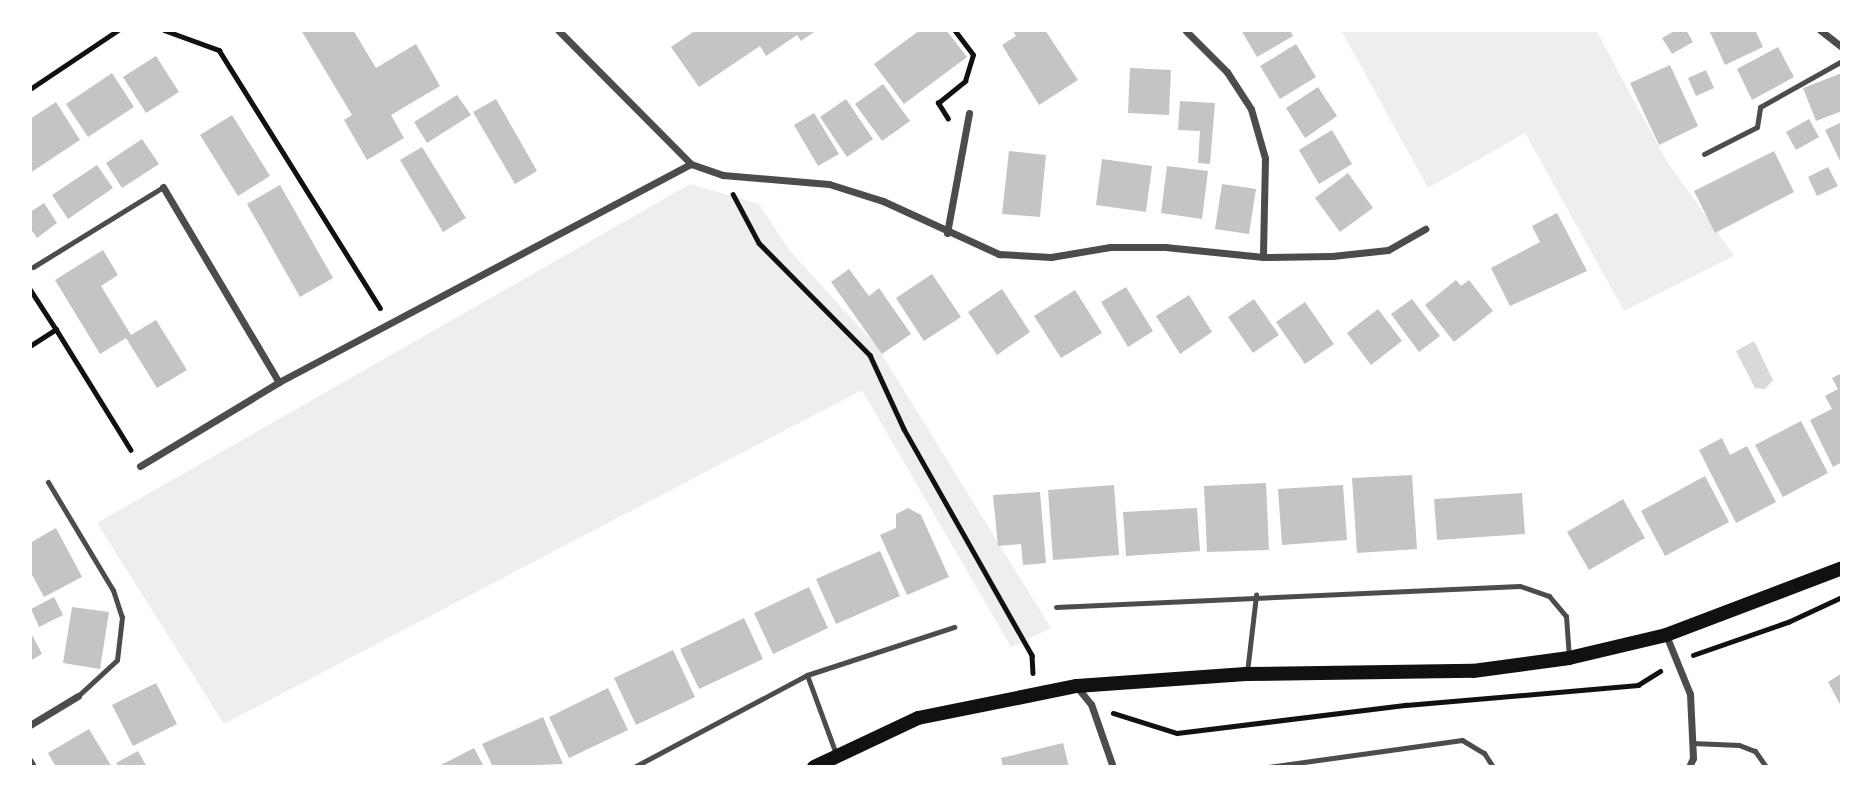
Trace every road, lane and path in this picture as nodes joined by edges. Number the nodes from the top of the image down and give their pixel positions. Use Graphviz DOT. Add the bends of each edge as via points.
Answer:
graph roads {
  1 [pos="118,30"];
  2 [pos="164,30"];
  3 [pos="954,30"];
  4 [pos="1820,30"];
  5 [pos="562,31"];
  6 [pos="1186,31"];
  7 [pos="1842,47"];
  8 [pos="1842,61"];
  9 [pos="30,89"];
  10 [pos="968,113"];
  11 [pos="951,125"];
  12 [pos="1704,154"];
  13 [pos="691,164"];
  14 [pos="723,175"];
  15 [pos="163,187"];
  16 [pos="743,198"];
  17 [pos="737,200"];
  18 [pos="1425,229"];
  19 [pos="947,233"];
  20 [pos="1263,257"];
  21 [pos="33,267"];
  22 [pos="30,289"];
  23 [pos="389,324"];
  24 [pos="56,329"];
  25 [pos="30,346"];
  26 [pos="279,382"];
  27 [pos="140,466"];
  28 [pos="48,482"];
  29 [pos="1842,568"];
  30 [pos="1256,595"];
  31 [pos="1056,607"];
  32 [pos="954,627"];
  33 [pos="1666,635"];
  34 [pos="1569,658"];
  35 [pos="1246,674"];
  36 [pos="807,675"];
  37 [pos="1077,686"];
  38 [pos="1034,695"];
  39 [pos="78,696"];
  40 [pos="1093,713"];
  41 [pos="1297,719"];
  42 [pos="30,725"];
  43 [pos="1692,743"];
  44 [pos="837,756"];
  45 [pos="30,761"];
  46 [pos="33,767"];
  47 [pos="634,767"];
  48 [pos="814,767"];
  49 [pos="1113,767"];
  50 [pos="1268,767"];
  51 [pos="1493,767"];
  52 [pos="1689,767"];
  53 [pos="1766,767"];
  1 -- 9 [label="path"];
  2 -- 23 [label="path" via="219,50"];
  3 -- 11 [label="path" via="972,55 965,81 938,103"];
  4 -- 7 [label="street"];
  5 -- 13 [label="street"];
  6 -- 20 [label="street" via="1227,72 1251,108 1265,158"];
  8 -- 12 [label="lane" via="1760,107 1757,127"];
  10 -- 19 [label="street"];
  13 -- 14 [label="street"];
  13 -- 23 [label="street"];
  14 -- 17 [label="path"];
  14 -- 19 [label="street" via="829,184 883,201"];
  15 -- 21 [label="lane"];
  15 -- 26 [label="street"];
  16 -- 17 [label="path"];
  17 -- 38 [label="path" via="759,243 870,355 904,429 1032,655"];
  18 -- 20 [label="street" via="1388,250"];
  19 -- 20 [label="street" via="1014,257 1165,247"];
  22 -- 24 [label="path"];
  23 -- 26 [label="street"];
  24 -- 25 [label="path"];
  24 -- 27 [label="path"];
  26 -- 27 [label="street"];
  28 -- 39 [label="lane" via="113,590 122,617 117,660"];
  29 -- 33 [label="main road"];
  30 -- 31 [label="lane"];
  30 -- 34 [label="lane" via="1520,586 1549,596 1566,616"];
  30 -- 35 [label="lane"];
  32 -- 36 [label="lane"];
  33 -- 34 [label="main road"];
  33 -- 43 [label="street" via="1689,694"];
  34 -- 35 [label="main road" via="1473,671"];
  35 -- 37 [label="main road"];
  36 -- 44 [label="lane"];
  36 -- 47 [label="lane"];
  37 -- 38 [label="main road"];
  37 -- 40 [label="street"];
  38 -- 44 [label="main road" via="918,718"];
  39 -- 42 [label="street"];
  40 -- 41 [label="path" via="1123,714 1143,726 1177,733"];
  40 -- 49 [label="street"];
  43 -- 52 [label="street"];
  43 -- 53 [label="lane" via="1739,745 1755,751"];
  44 -- 48 [label="main road"];
  45 -- 46 [label="street"];
  50 -- 51 [label="lane" via="1462,740 1484,753"];
}
